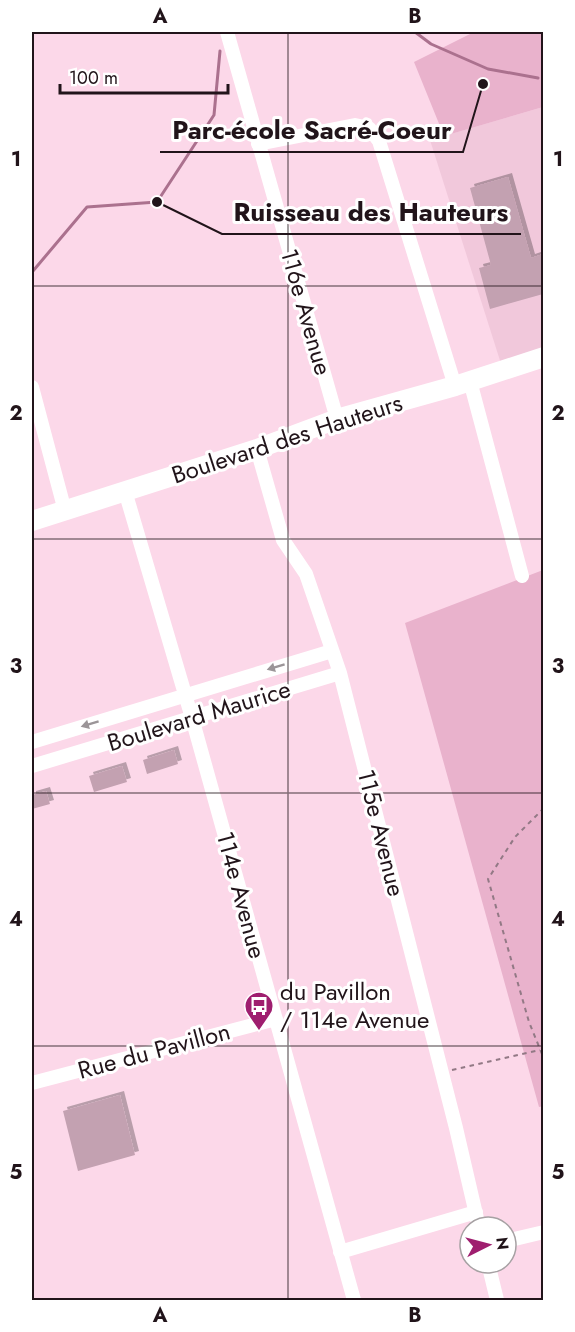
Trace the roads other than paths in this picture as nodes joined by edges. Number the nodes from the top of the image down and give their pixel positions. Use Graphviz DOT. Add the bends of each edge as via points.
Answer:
graph roads {
  1 [pos="227,32"];
  2 [pos="258,144"];
  3 [pos="543,357"];
  4 [pos="463,383"];
  5 [pos="32,387"];
  6 [pos="337,419"];
  7 [pos="257,449"];
  8 [pos="125,492"];
  9 [pos="65,510"];
  10 [pos="32,521"];
  11 [pos="522,576"];
  12 [pos="332,651"];
  13 [pos="340,673"];
  14 [pos="185,694"];
  15 [pos="192,718"];
  16 [pos="54,735"];
  17 [pos="32,742"];
  18 [pos="58,758"];
  19 [pos="32,766"];
  20 [pos="276,1019"];
  21 [pos="32,1083"];
  22 [pos="476,1212"];
  23 [pos="477,1215"];
  24 [pos="543,1232"];
  25 [pos="518,1238"];
  26 [pos="340,1251"];
  27 [pos="491,1275"];
  28 [pos="354,1300"];
  29 [pos="497,1300"];
  1 -- 2 [label="street, 116e Avenue"];
  2 -- 4 [label="street" via="355,125 369,128 379,141"];
  2 -- 6 [label="street, 116e Avenue"];
  3 -- 4 [label="main road, Boulevard des Hauteurs"];
  4 -- 6 [label="main road, Boulevard des Hauteurs"];
  4 -- 11 [label="street"];
  5 -- 9 [label="street"];
  6 -- 7 [label="main road, Boulevard des Hauteurs"];
  7 -- 8 [label="main road, Boulevard des Hauteurs"];
  7 -- 12 [label="street, 115e Avenue" via="284,540 306,574"];
  8 -- 9 [label="main road, Boulevard des Hauteurs"];
  8 -- 14 [label="street, 114e Avenue"];
  9 -- 10 [label="main road, Boulevard des Hauteurs"];
  12 -- 13 [label="street, 115e Avenue"];
  12 -- 14 [label="street, Boulevard Maurice, one-way"];
  13 -- 15 [label="street, Boulevard Maurice"];
  13 -- 22 [label="street, 115e Avenue"];
  14 -- 15 [label="street, 114e Avenue"];
  14 -- 16 [label="street, Boulevard Maurice, one-way"];
  15 -- 18 [label="street, Boulevard Maurice"];
  15 -- 20 [label="street, 114e Avenue"];
  16 -- 17 [label="street, Boulevard Maurice"];
  16 -- 18 [label="street"];
  18 -- 19 [label="street, Boulevard Maurice"];
  20 -- 21 [label="street, Rue du Pavillon"];
  20 -- 26 [label="street, 114e Avenue"];
  22 -- 23 [label="street, 115e Avenue"];
  22 -- 26 [label="street"];
  24 -- 25 [label="street"];
  26 -- 28 [label="street, 114e Avenue"];
  27 -- 29 [label="street"];
}
